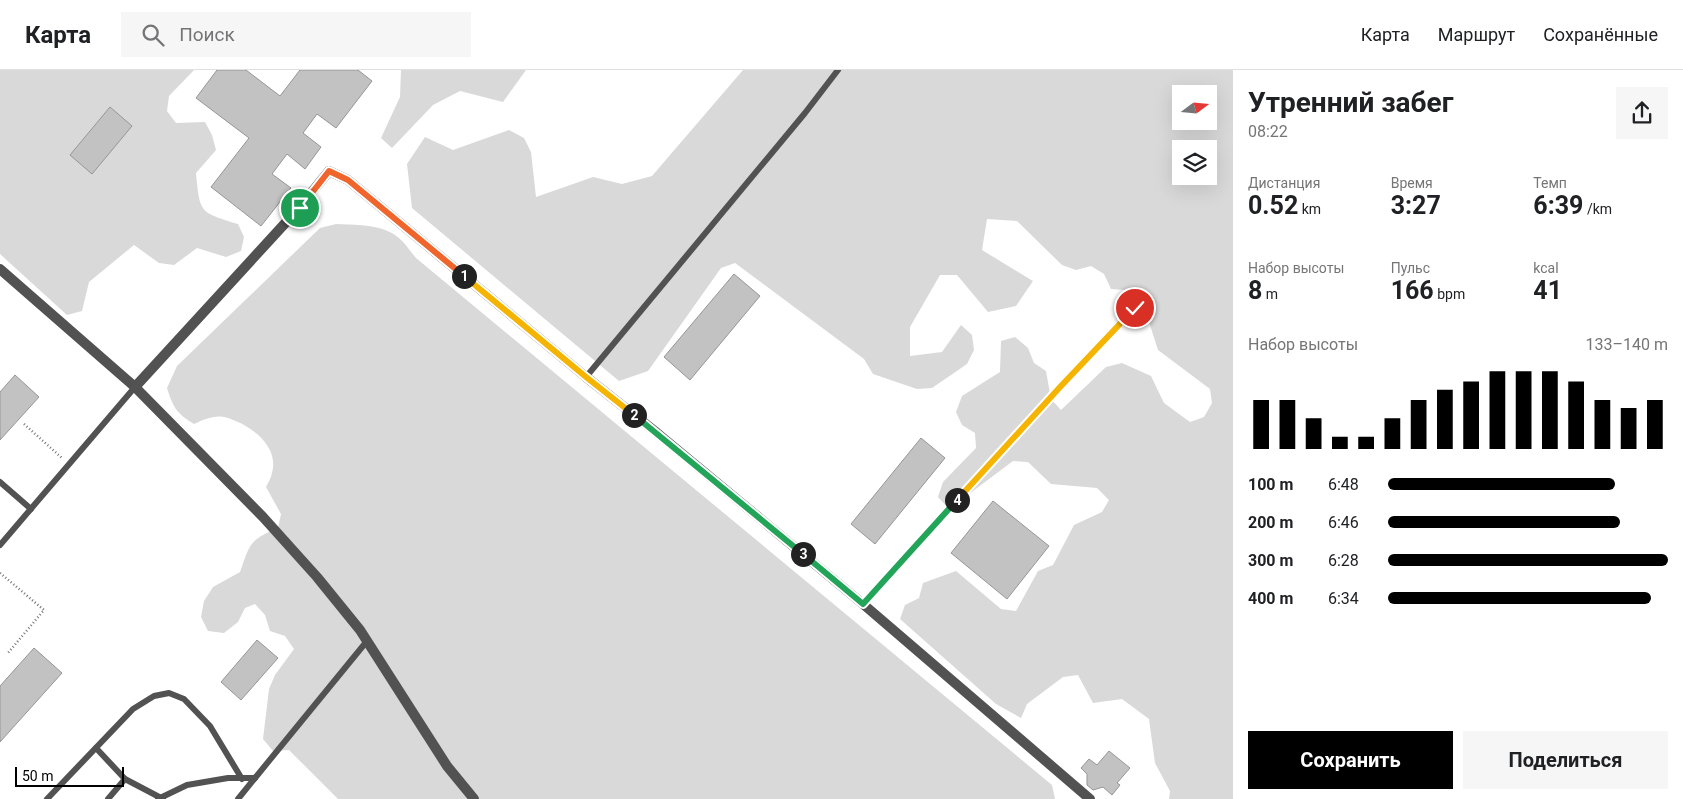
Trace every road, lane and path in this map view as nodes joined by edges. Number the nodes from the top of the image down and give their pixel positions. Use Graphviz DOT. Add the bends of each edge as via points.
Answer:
graph roads {
  1 [pos="838,70"];
  2 [pos="0,269"];
  3 [pos="1135,308"];
  4 [pos="586,377"];
  5 [pos="135,387"];
  6 [pos="24,424"];
  7 [pos="69,464"];
  8 [pos="0,482"];
  9 [pos="31,509"];
  10 [pos="0,545"];
  11 [pos="0,573"];
  12 [pos="863,604"];
  13 [pos="367,641"];
  14 [pos="8,653"];
  15 [pos="96,748"];
  16 [pos="254,778"];
  17 [pos="125,779"];
  18 [pos="242,779"];
  19 [pos="161,798"];
  20 [pos="47,799"];
  21 [pos="108,799"];
  22 [pos="238,799"];
  23 [pos="474,799"];
  24 [pos="1090,799"];
  1 -- 4 [label="lane" via="806,113"];
  2 -- 5 [label="street"];
  3 -- 12 [label="lane"];
  4 -- 5 [label="street" via="348,180 329,171 300,208"];
  4 -- 12 [label="street"];
  5 -- 7 [label="lane"];
  5 -- 13 [label="street" via="318,577"];
  6 -- 7 [label="path"];
  7 -- 9 [label="lane"];
  8 -- 9 [label="lane"];
  9 -- 10 [label="lane"];
  11 -- 14 [label="path" via="44,610"];
  12 -- 24 [label="street"];
  13 -- 16 [label="lane"];
  13 -- 23 [label="street" via="447,766"];
  15 -- 17 [label="lane"];
  15 -- 18 [label="lane" via="133,709 154,696 169,693 184,699 210,726"];
  15 -- 20 [label="lane"];
  16 -- 18 [label="lane"];
  16 -- 22 [label="lane"];
  17 -- 19 [label="lane"];
  17 -- 21 [label="lane"];
  18 -- 19 [label="lane" via="228,778 187,785"];
}
